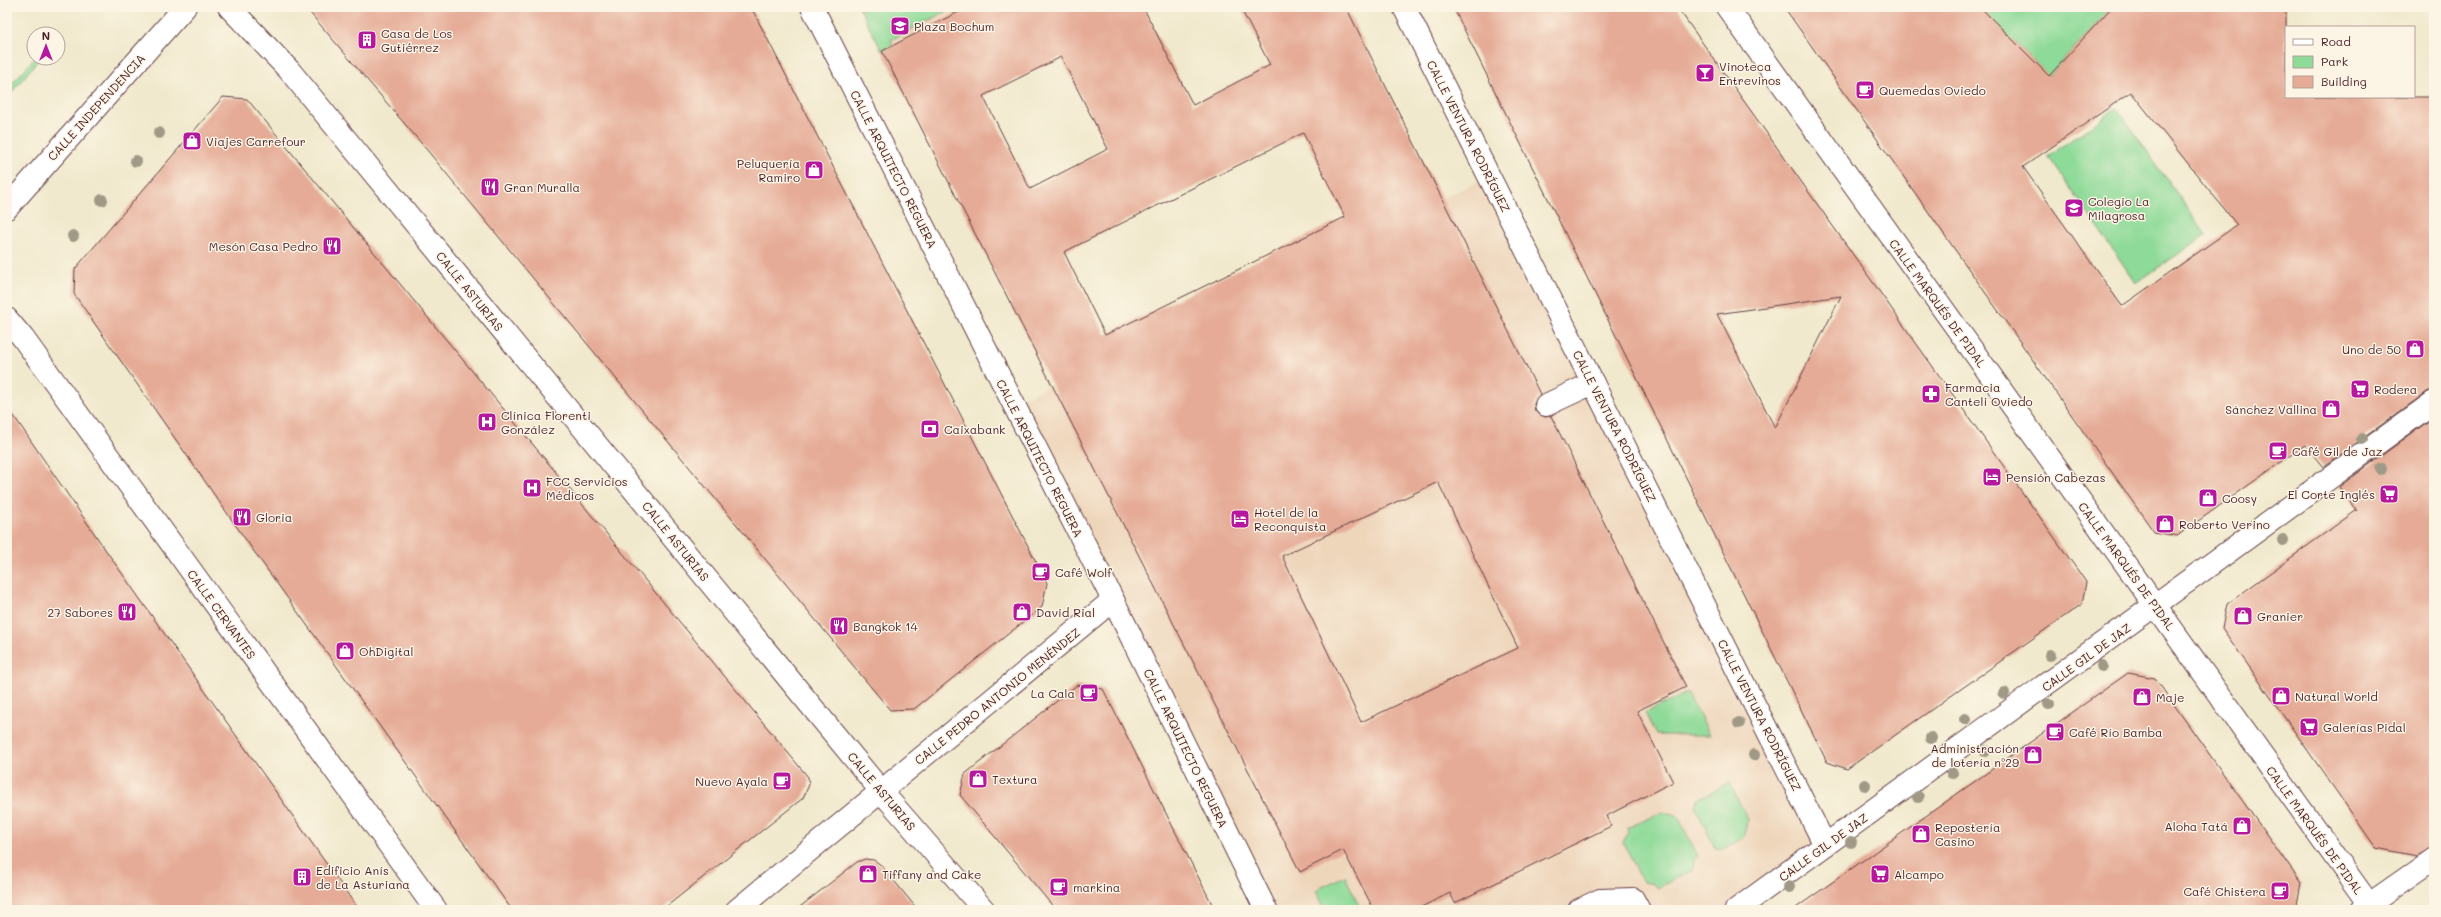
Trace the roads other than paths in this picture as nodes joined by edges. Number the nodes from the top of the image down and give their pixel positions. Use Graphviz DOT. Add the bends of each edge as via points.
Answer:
graph roads {
  1 [pos="186,7"];
  2 [pos="229,7"];
  3 [pos="812,7"];
  4 [pos="1404,7"];
  5 [pos="1727,7"];
  6 [pos="7,208"];
  7 [pos="7,319"];
  8 [pos="1593,383"];
  9 [pos="2434,402"];
  10 [pos="1546,405"];
  11 [pos="1113,600"];
  12 [pos="2155,606"];
  13 [pos="881,792"];
  14 [pos="1825,845"];
  15 [pos="2434,859"];
  16 [pos="2368,908"];
  17 [pos="436,910"];
  18 [pos="737,910"];
  19 [pos="984,910"];
  20 [pos="1266,910"];
  21 [pos="1579,910"];
  22 [pos="1639,910"];
  23 [pos="1736,910"];
  1 -- 6 [label="main road, CALLE INDEPENDENCIA"];
  2 -- 13 [label="main road, CALLE ASTURIAS" via="289,70"];
  3 -- 11 [label="main road, CALLE ARQUITECTO REGUERA"];
  4 -- 8 [label="main road, CALLE VENTURA RODRÍGUEZ"];
  5 -- 12 [label="main road, CALLE MARQUÉS DE PIDAL"];
  7 -- 17 [label="main road, CALLE CERVANTES" via="28,344"];
  8 -- 10 [label="main road"];
  8 -- 14 [label="main road, CALLE VENTURA RODRÍGUEZ"];
  9 -- 12 [label="main road, CALLE GIL DE JAZ"];
  11 -- 13 [label="main road, CALLE PEDRO ANTONIO MENÉNDEZ"];
  11 -- 20 [label="main road, CALLE ARQUITECTO REGUERA"];
  12 -- 14 [label="main road, CALLE GIL DE JAZ"];
  12 -- 16 [label="main road, CALLE MARQUÉS DE PIDAL"];
  13 -- 18 [label="main road, CALLE PEDRO ANTONIO MENÉNDEZ"];
  13 -- 19 [label="main road, CALLE ASTURIAS"];
  14 -- 23 [label="main road, CALLE GIL DE JAZ"];
  15 -- 16 [label="main road"];
  21 -- 22 [label="main road" via="1600,900 1633,899"];
}
